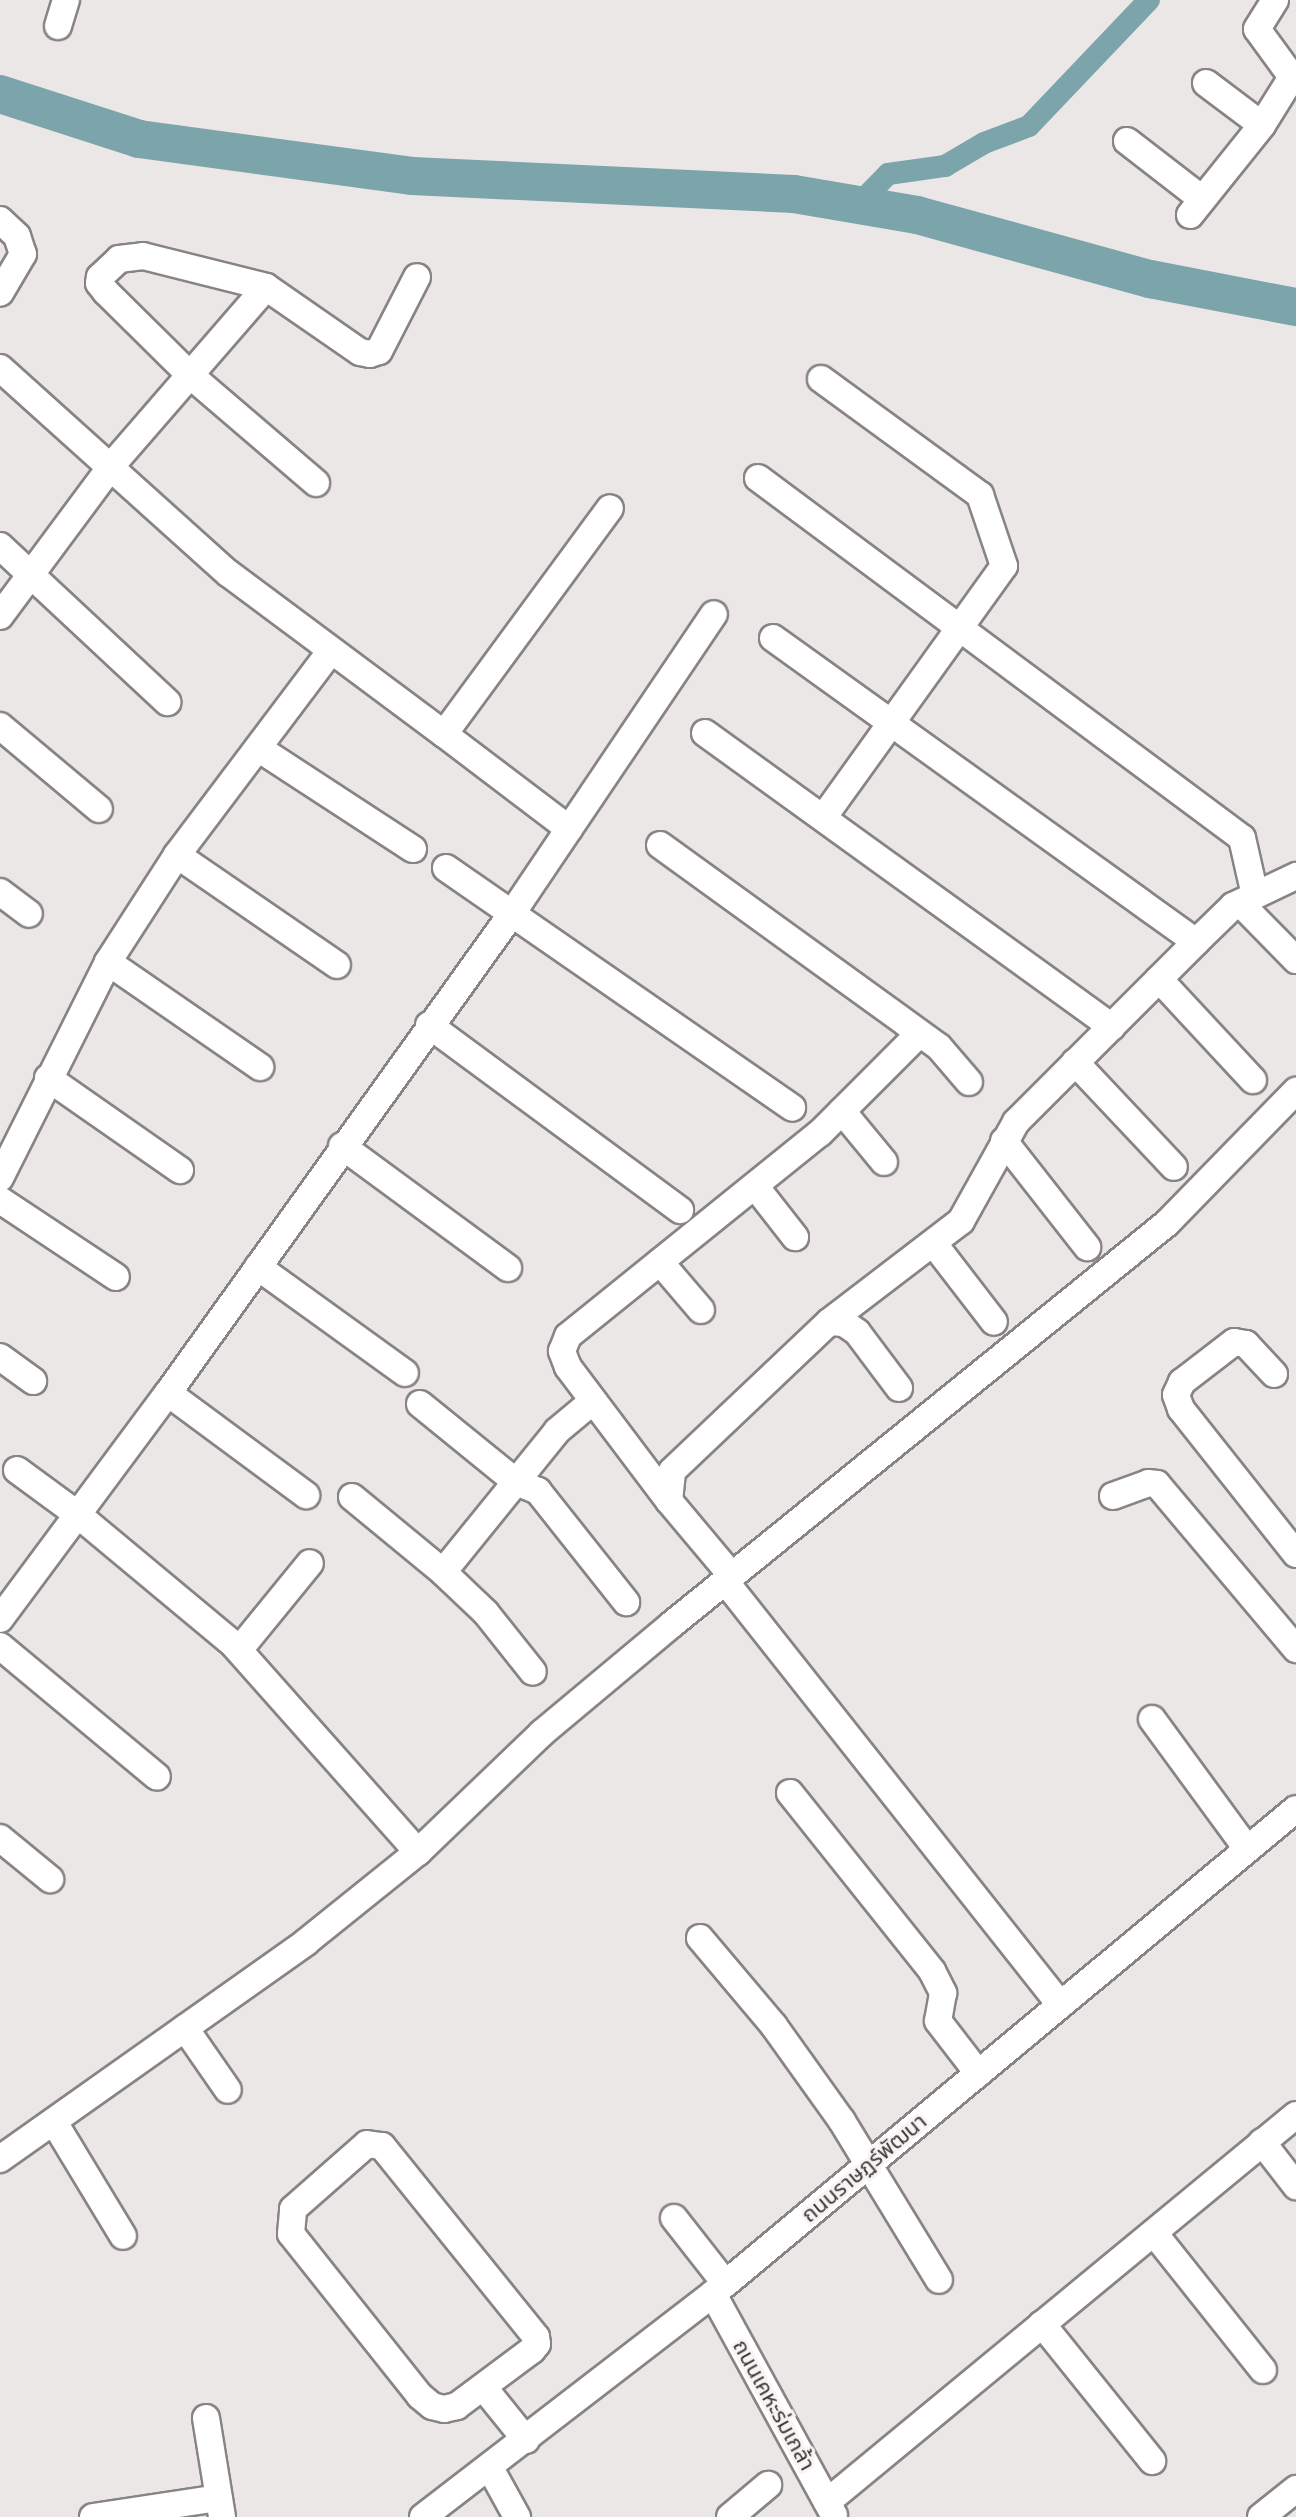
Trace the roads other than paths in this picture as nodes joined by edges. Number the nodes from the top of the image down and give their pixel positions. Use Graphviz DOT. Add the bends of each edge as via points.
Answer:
graph roads {
  1 [pos="66,0"];
  2 [pos="1275,0"];
  3 [pos="58,26"];
  4 [pos="1206,83"];
  5 [pos="1262,125"];
  6 [pos="1127,141"];
  7 [pos="0,220"];
  8 [pos="417,277"];
  9 [pos="266,287"];
  10 [pos="0,293"];
  11 [pos="0,368"];
  12 [pos="189,374"];
  13 [pos="821,379"];
  14 [pos="112,465"];
  15 [pos="758,478"];
  16 [pos="316,483"];
  17 [pos="610,508"];
  18 [pos="0,546"];
  19 [pos="30,575"];
  20 [pos="714,614"];
  21 [pos="0,616"];
  22 [pos="959,627"];
  23 [pos="773,638"];
  24 [pos="331,651"];
  25 [pos="167,702"];
  26 [pos="892,724"];
  27 [pos="0,726"];
  28 [pos="705,733"];
  29 [pos="444,734"];
  30 [pos="258,748"];
  31 [pos="99,809"];
  32 [pos="823,818"];
  33 [pos="569,829"];
  34 [pos="660,845"];
  35 [pos="413,849"];
  36 [pos="177,855"];
  37 [pos="446,868"];
  38 [pos="1296,876"];
  39 [pos="0,892"];
  40 [pos="1248,899"];
  41 [pos="513,912"];
  42 [pos="29,914"];
  43 [pos="1196,942"];
  44 [pos="1296,960"];
  45 [pos="108,962"];
  46 [pos="337,965"];
  47 [pos="1159,979"];
  48 [pos="429,1025"];
  49 [pos="1112,1027"];
  50 [pos="919,1034"];
  51 [pos="1075,1062"];
  52 [pos="260,1067"];
  53 [pos="48,1078"];
  54 [pos="1253,1080"];
  55 [pos="969,1082"];
  56 [pos="1296,1091"];
  57 [pos="792,1108"];
  58 [pos="842,1111"];
  59 [pos="1004,1141"];
  60 [pos="342,1146"];
  61 [pos="884,1162"];
  62 [pos="1174,1167"];
  63 [pos="180,1170"];
  64 [pos="0,1178"];
  65 [pos="755,1186"];
  66 [pos="0,1200"];
  67 [pos="680,1210"];
  68 [pos="795,1237"];
  69 [pos="934,1244"];
  70 [pos="1087,1247"];
  71 [pos="660,1262"];
  72 [pos="258,1267"];
  73 [pos="508,1268"];
  74 [pos="116,1277"];
  75 [pos="701,1310"];
  76 [pos="829,1322"];
  77 [pos="994,1322"];
  78 [pos="0,1357"];
  79 [pos="405,1373"];
  80 [pos="1274,1374"];
  81 [pos="33,1381"];
  82 [pos="899,1388"];
  83 [pos="168,1393"];
  84 [pos="593,1401"];
  85 [pos="420,1404"];
  86 [pos="17,1470"];
  87 [pos="516,1482"];
  88 [pos="306,1495"];
  89 [pos="1113,1496"];
  90 [pos="352,1497"];
  91 [pos="669,1501"];
  92 [pos="77,1514"];
  93 [pos="1296,1554"];
  94 [pos="310,1563"];
  95 [pos="443,1572"];
  96 [pos="728,1578"];
  97 [pos="626,1602"];
  98 [pos="0,1619"];
  99 [pos="0,1646"];
  100 [pos="1296,1649"];
  101 [pos="239,1650"];
  102 [pos="533,1672"];
  103 [pos="1152,1719"];
  104 [pos="157,1777"];
  105 [pos="790,1793"];
  106 [pos="1296,1809"];
  107 [pos="0,1838"];
  108 [pos="1247,1849"];
  109 [pos="418,1852"];
  110 [pos="50,1879"];
  111 [pos="700,1938"];
  112 [pos="1059,2003"];
  113 [pos="185,2028"];
  114 [pos="978,2073"];
  115 [pos="228,2090"];
  116 [pos="1296,2115"];
  117 [pos="54,2122"];
  118 [pos="1262,2142"];
  119 [pos="0,2159"];
  120 [pos="869,2163"];
  121 [pos="1296,2186"];
  122 [pos="674,2218"];
  123 [pos="1154,2233"];
  124 [pos="123,2236"];
  125 [pos="939,2280"];
  126 [pos="719,2288"];
  127 [pos="1042,2324"];
  128 [pos="1263,2370"];
  129 [pos="484,2388"];
  130 [pos="206,2418"];
  131 [pos="526,2440"];
  132 [pos="1152,2461"];
  133 [pos="490,2468"];
  134 [pos="768,2485"];
  135 [pos="1296,2489"];
  136 [pos="221,2508"];
  137 [pos="831,2510"];
  138 [pos="430,2515"];
  139 [pos="93,2517"];
  140 [pos="517,2517"];
  141 [pos="730,2517"];
  142 [pos="1261,2517"];
  1 -- 3 [label="street"];
  2 -- 5 [label="street" via="1257,29 1292,77"];
  4 -- 5 [label="street"];
  5 -- 6 [label="street" via="1196,207"];
  7 -- 10 [label="street" via="17,236 23,254"];
  8 -- 9 [label="street" via="379,351 370,354"];
  9 -- 12 [label="street"];
  9 -- 12 [label="street" via="143,256 127,256 108,268 99,283"];
  11 -- 14 [label="street"];
  12 -- 14 [label="street"];
  12 -- 16 [label="street"];
  13 -- 22 [label="street" via="980,495 1004,566"];
  14 -- 19 [label="street"];
  14 -- 24 [label="street" via="197,547"];
  15 -- 22 [label="street"];
  17 -- 29 [label="street"];
  18 -- 19 [label="street"];
  19 -- 21 [label="street"];
  19 -- 25 [label="street"];
  20 -- 33 [label="street"];
  22 -- 26 [label="street"];
  22 -- 40 [label="street" via="1242,838"];
  23 -- 26 [label="street"];
  24 -- 29 [label="street"];
  24 -- 30 [label="street"];
  26 -- 32 [label="street"];
  26 -- 43 [label="street"];
  27 -- 31 [label="street"];
  28 -- 32 [label="street"];
  29 -- 33 [label="street"];
  30 -- 35 [label="street"];
  30 -- 36 [label="street"];
  32 -- 49 [label="street"];
  33 -- 41 [label="street"];
  34 -- 50 [label="street"];
  36 -- 45 [label="street"];
  36 -- 46 [label="street"];
  37 -- 41 [label="street"];
  38 -- 40 [label="street"];
  39 -- 42 [label="street"];
  40 -- 43 [label="street"];
  40 -- 44 [label="street"];
  41 -- 48 [label="street"];
  41 -- 57 [label="street"];
  43 -- 47 [label="street"];
  45 -- 52 [label="street"];
  45 -- 53 [label="street"];
  47 -- 49 [label="street"];
  47 -- 54 [label="street"];
  48 -- 60 [label="street"];
  48 -- 67 [label="street"];
  49 -- 51 [label="street"];
  50 -- 55 [label="street" via="939,1047"];
  50 -- 58 [label="street"];
  51 -- 59 [label="street" via="1031,1103"];
  51 -- 62 [label="street"];
  53 -- 63 [label="street"];
  53 -- 64 [label="street"];
  56 -- 96 [label="street" via="1167,1223"];
  58 -- 61 [label="street"];
  58 -- 65 [label="street"];
  59 -- 69 [label="street" via="961,1221"];
  59 -- 70 [label="street"];
  60 -- 72 [label="street"];
  60 -- 73 [label="street"];
  65 -- 68 [label="street"];
  65 -- 71 [label="street"];
  66 -- 74 [label="street"];
  69 -- 76 [label="street"];
  69 -- 77 [label="street"];
  71 -- 75 [label="street"];
  71 -- 84 [label="street" via="568,1336 562,1351 568,1367"];
  72 -- 79 [label="street"];
  72 -- 83 [label="street"];
  76 -- 82 [label="street" via="844,1323 857,1332"];
  76 -- 91 [label="street" via="672,1471"];
  78 -- 81 [label="street"];
  80 -- 93 [label="street" via="1246,1344 1234,1342 1182,1382 1176,1395 1181,1409"];
  83 -- 88 [label="street"];
  83 -- 92 [label="street"];
  84 -- 87 [label="street" via="557,1431"];
  84 -- 91 [label="street"];
  85 -- 87 [label="street"];
  86 -- 92 [label="street"];
  87 -- 95 [label="street"];
  87 -- 97 [label="street" via="538,1491"];
  89 -- 100 [label="street" via="1157,1484"];
  90 -- 95 [label="street"];
  91 -- 96 [label="street"];
  92 -- 98 [label="street"];
  92 -- 101 [label="street"];
  94 -- 101 [label="street"];
  95 -- 102 [label="street" via="486,1613"];
  96 -- 109 [label="street" via="542,1733"];
  96 -- 112 [label="street"];
  99 -- 104 [label="street"];
  101 -- 109 [label="street"];
  103 -- 108 [label="street"];
  105 -- 114 [label="street" via="932,1971 943,1993 938,2021"];
  106 -- 108 [label="street, ถนนราษฏร์พัฒนา"];
  107 -- 110 [label="street"];
  108 -- 112 [label="street, ถนนราษฏร์พัฒนา"];
  109 -- 113 [label="street" via="306,1942"];
  111 -- 120 [label="street" via="774,2026"];
  112 -- 114 [label="street, ถนนราษฏร์พัฒนา"];
  113 -- 115 [label="street"];
  113 -- 117 [label="street"];
  114 -- 120 [label="street, ถนนราษฏร์พัฒนา"];
  116 -- 118 [label="street"];
  117 -- 119 [label="street"];
  117 -- 124 [label="street"];
  118 -- 121 [label="street"];
  118 -- 123 [label="street"];
  120 -- 125 [label="street"];
  120 -- 126 [label="street, ถนนราษฏร์พัฒนา"];
  122 -- 126 [label="street, ถนนเคหะร่มเกล้า"];
  123 -- 127 [label="street"];
  123 -- 128 [label="street"];
  126 -- 131 [label="street, ถนนราษฏร์พัฒนา"];
  126 -- 137 [label="street, ถนนเคหะร่มเกล้า"];
  127 -- 132 [label="street"];
  127 -- 137 [label="street"];
  129 -- 129 [label="street" via="532,2350 536,2337 382,2146 367,2144 293,2209 291,2234 432,2406 457,2406"];
  129 -- 131 [label="street"];
  130 -- 136 [label="street"];
  131 -- 133 [label="street, ถนนราษฏร์พัฒนา"];
  133 -- 138 [label="street, ถนนราษฏร์พัฒนา"];
  133 -- 140 [label="street"];
  134 -- 141 [label="street"];
  135 -- 142 [label="street"];
  136 -- 139 [label="street"];
}
